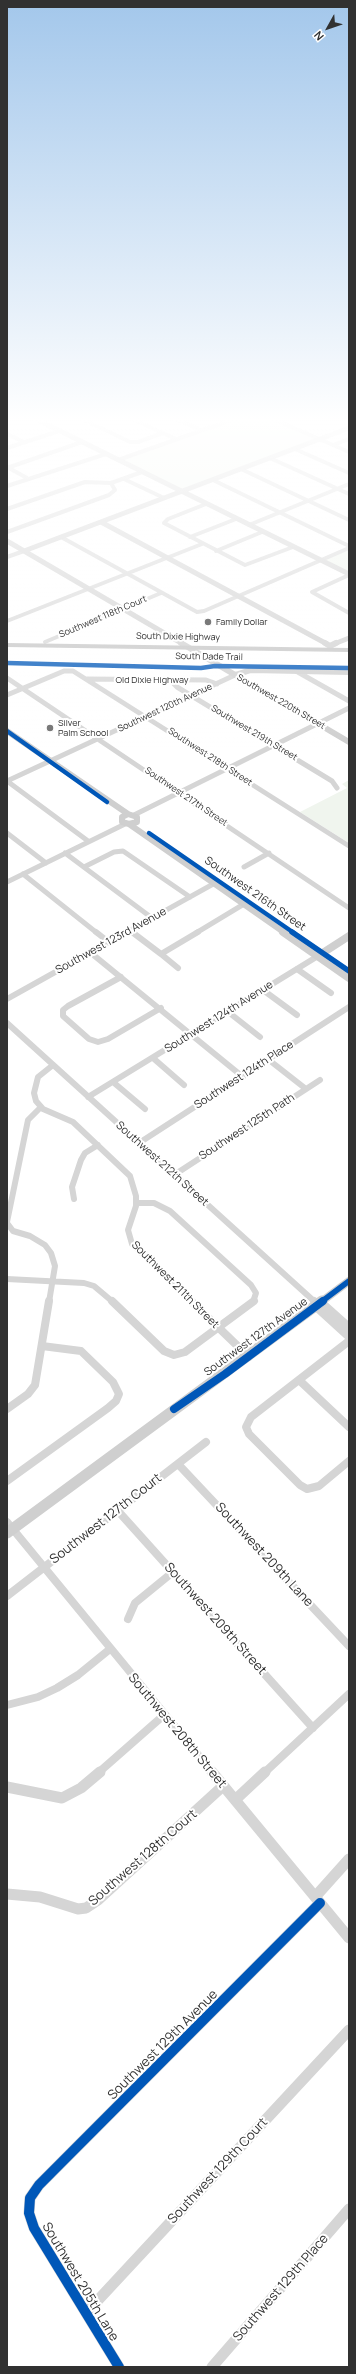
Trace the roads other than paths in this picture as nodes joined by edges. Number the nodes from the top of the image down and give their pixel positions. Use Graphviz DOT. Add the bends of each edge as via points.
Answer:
graph roads {
  1 [pos="83,529"];
  2 [pos="113,529"];
  3 [pos="176,529"];
  4 [pos="211,529"];
  5 [pos="256,529"];
  6 [pos="313,529"];
  7 [pos="262,532"];
  8 [pos="61,537"];
  9 [pos="190,537"];
  10 [pos="7,541"];
  11 [pos="202,544"];
  12 [pos="294,547"];
  13 [pos="349,547"];
  14 [pos="24,551"];
  15 [pos="216,551"];
  16 [pos="7,557"];
  17 [pos="166,558"];
  18 [pos="322,560"];
  19 [pos="126,574"];
  20 [pos="349,575"];
  21 [pos="89,588"];
  22 [pos="161,593"];
  23 [pos="238,596"];
  24 [pos="124,609"];
  25 [pos="349,613"];
  26 [pos="7,621"];
  27 [pos="170,636"];
  28 [pos="348,642"];
  29 [pos="7,643"];
  30 [pos="164,643"];
  31 [pos="317,643"];
  32 [pos="48,644"];
  33 [pos="186,646"];
  34 [pos="330,646"];
  35 [pos="208,648"];
  36 [pos="271,649"];
  37 [pos="340,650"];
  38 [pos="349,650"];
  39 [pos="202,655"];
  40 [pos="296,671"];
  41 [pos="349,672"];
  42 [pos="235,675"];
  43 [pos="7,678"];
  44 [pos="87,679"];
  45 [pos="170,680"];
  46 [pos="217,684"];
  47 [pos="22,689"];
  48 [pos="7,695"];
  49 [pos="192,696"];
  50 [pos="349,701"];
  51 [pos="349,708"];
  52 [pos="146,716"];
  53 [pos="319,724"];
  54 [pos="7,731"];
  55 [pos="7,737"];
  56 [pos="98,739"];
  57 [pos="349,742"];
  58 [pos="275,746"];
  59 [pos="48,762"];
  60 [pos="228,769"];
  61 [pos="7,781"];
  62 [pos="336,788"];
  63 [pos="179,793"];
  64 [pos="129,819"];
  65 [pos="7,833"];
  66 [pos="88,841"];
  67 [pos="349,846"];
  68 [pos="65,853"];
  69 [pos="269,853"];
  70 [pos="46,863"];
  71 [pos="244,867"];
  72 [pos="84,868"];
  73 [pos="23,874"];
  74 [pos="7,882"];
  75 [pos="215,884"];
  76 [pos="190,897"];
  77 [pos="244,904"];
  78 [pos="349,908"];
  79 [pos="261,910"];
  80 [pos="152,918"];
  81 [pos="131,931"];
  82 [pos="349,936"];
  83 [pos="110,943"];
  84 [pos="91,953"];
  85 [pos="161,954"];
  86 [pos="320,954"];
  87 [pos="178,968"];
  88 [pos="297,969"];
  89 [pos="349,971"];
  90 [pos="121,977"];
  91 [pos="349,978"];
  92 [pos="263,990"];
  93 [pos="331,993"];
  94 [pos="7,999"];
  95 [pos="161,1008"];
  96 [pos="349,1008"];
  97 [pos="227,1011"];
  98 [pos="297,1015"];
  99 [pos="7,1023"];
  100 [pos="191,1035"];
  101 [pos="260,1037"];
  102 [pos="153,1058"];
  103 [pos="269,1060"];
  104 [pos="53,1065"];
  105 [pos="243,1077"];
  106 [pos="320,1080"];
  107 [pos="113,1082"];
  108 [pos="184,1085"];
  109 [pos="306,1089"];
  110 [pos="88,1097"];
  111 [pos="41,1107"];
  112 [pos="145,1109"];
  113 [pos="139,1143"];
  114 [pos="98,1145"];
  115 [pos="174,1175"];
  116 [pos="74,1199"];
  117 [pos="136,1203"];
  118 [pos="7,1223"];
  119 [pos="7,1279"];
  120 [pos="349,1281"];
  121 [pos="53,1282"];
  122 [pos="318,1304"];
  123 [pos="219,1327"];
  124 [pos="349,1327"];
  125 [pos="349,1337"];
  126 [pos="349,1341"];
  127 [pos="42,1346"];
  128 [pos="248,1356"];
  129 [pos="299,1380"];
  130 [pos="7,1409"];
  131 [pos="349,1427"];
  132 [pos="206,1442"];
  133 [pos="349,1461"];
  134 [pos="178,1464"];
  135 [pos="7,1481"];
  136 [pos="118,1510"];
  137 [pos="9,1528"];
  138 [pos="44,1568"];
  139 [pos="173,1572"];
  140 [pos="7,1596"];
  141 [pos="128,1619"];
  142 [pos="349,1646"];
  143 [pos="110,1649"];
  144 [pos="349,1694"];
  145 [pos="7,1705"];
  146 [pos="164,1715"];
  147 [pos="313,1728"];
  148 [pos="7,1786"];
  149 [pos="224,1786"];
  150 [pos="235,1800"];
  151 [pos="349,1859"];
  152 [pos="7,1894"];
  153 [pos="317,1900"];
  154 [pos="349,1938"];
  155 [pos="349,2030"];
  156 [pos="29,2207"];
  157 [pos="349,2209"];
  158 [pos="86,2312"];
  159 [pos="119,2367"];
  160 [pos="212,2367"];
  1 -- 8 [label="street"];
  2 -- 17 [label="street"];
  3 -- 9 [label="street"];
  4 -- 9 [label="street"];
  5 -- 7 [label="street"];
  6 -- 13 [label="street"];
  7 -- 12 [label="street"];
  7 -- 15 [label="street"];
  8 -- 14 [label="street"];
  8 -- 19 [label="street"];
  9 -- 11 [label="street"];
  10 -- 14 [label="street, Southwest 220th Street"];
  11 -- 15 [label="street"];
  11 -- 17 [label="street"];
  12 -- 15 [label="street" via="252,564 242,564"];
  12 -- 18 [label="street"];
  13 -- 18 [label="street"];
  14 -- 16 [label="street"];
  14 -- 21 [label="street, Southwest 220th Street"];
  17 -- 19 [label="street"];
  17 -- 23 [label="street"];
  18 -- 20 [label="street"];
  18 -- 23 [label="street"];
  19 -- 21 [label="street"];
  19 -- 22 [label="street"];
  20 -- 25 [label="street" via="312,592"];
  21 -- 24 [label="street, Southwest 220th Street"];
  21 -- 26 [label="street"];
  22 -- 23 [label="street" via="194,612 202,612"];
  22 -- 24 [label="street, Southwest 118th Court"];
  23 -- 31 [label="street"];
  24 -- 27 [label="street, Southwest 220th Street"];
  24 -- 32 [label="street, Southwest 118th Court"];
  27 -- 30 [label="highway"];
  27 -- 33 [label="street, Southwest 220th Street"];
  28 -- 34 [label="highway"];
  29 -- 32 [label="highway, South Dixie Highway"];
  30 -- 32 [label="highway, South Dixie Highway"];
  30 -- 33 [label="highway, South Dixie Highway"];
  31 -- 33 [label="highway"];
  31 -- 34 [label="highway"];
  32 -- 33 [label="highway, South Dixie Highway"];
  33 -- 35 [label="highway, South Dixie Highway"];
  33 -- 39 [label="street, Southwest 220th Street"];
  34 -- 36 [label="highway"];
  34 -- 37 [label="highway"];
  35 -- 36 [label="highway, South Dixie Highway"];
  35 -- 39 [label="highway" via="203,650"];
  36 -- 37 [label="highway, South Dixie Highway"];
  37 -- 38 [label="highway, South Dixie Highway"];
  39 -- 42 [label="street, Southwest 220th Street"];
  40 -- 41 [label="street"];
  40 -- 42 [label="street" via="245,671"];
  40 -- 50 [label="street"];
  42 -- 46 [label="street, Southwest 120th Avenue"];
  42 -- 53 [label="street, Southwest 220th Street"];
  43 -- 47 [label="street, Southwest 217th Street"];
  44 -- 45 [label="street, Old Dixie Highway"];
  44 -- 47 [label="street, Southwest 218th Street" via="70,670"];
  44 -- 52 [label="street, Southwest 218th Street"];
  45 -- 46 [label="street, Old Dixie Highway" via="206,680"];
  45 -- 49 [label="street, Southwest 219th Street"];
  46 -- 49 [label="street, Southwest 120th Avenue"];
  47 -- 48 [label="street"];
  47 -- 56 [label="street, Southwest 217th Street"];
  49 -- 52 [label="street, Southwest 120th Avenue"];
  49 -- 58 [label="street, Southwest 219th Street"];
  51 -- 53 [label="street"];
  52 -- 56 [label="street, Southwest 120th Avenue"];
  52 -- 60 [label="street, Southwest 218th Street"];
  53 -- 57 [label="street, Southwest 220th Street"];
  53 -- 58 [label="street"];
  54 -- 59 [label="street, Southwest 216th Street"];
  55 -- 59 [label="street, Southwest 216th Street"];
  56 -- 59 [label="street, Southwest 120th Avenue"];
  56 -- 63 [label="street, Southwest 217th Street"];
  58 -- 60 [label="street"];
  58 -- 62 [label="street, Southwest 219th Street" via="332,781"];
  59 -- 61 [label="street, Southwest 120th Avenue"];
  59 -- 64 [label="street, Southwest 216th Street"];
  60 -- 63 [label="street"];
  60 -- 67 [label="street, Southwest 218th Street"];
  61 -- 66 [label="street"];
  63 -- 64 [label="street"];
  63 -- 69 [label="street, Southwest 217th Street"];
  64 -- 66 [label="street"];
  64 -- 75 [label="street, Southwest 216th Street"];
  64 -- 79 [label="street, Southwest 216th Street"];
  65 -- 70 [label="street"];
  66 -- 68 [label="street"];
  68 -- 70 [label="street"];
  68 -- 72 [label="street"];
  69 -- 71 [label="street"];
  69 -- 78 [label="street, Southwest 217th Street"];
  70 -- 73 [label="street"];
  72 -- 76 [label="street" via="114,852 123,851"];
  72 -- 80 [label="street"];
  73 -- 74 [label="street"];
  73 -- 83 [label="street"];
  75 -- 76 [label="street, Southwest 123rd Avenue"];
  75 -- 77 [label="street, Southwest 216th Street"];
  75 -- 79 [label="street"];
  76 -- 80 [label="street, Southwest 123rd Avenue"];
  77 -- 85 [label="street"];
  77 -- 86 [label="street, Southwest 216th Street"];
  79 -- 86 [label="street, Southwest 216th Street"];
  80 -- 81 [label="street, Southwest 123rd Avenue"];
  81 -- 83 [label="street, Southwest 123rd Avenue"];
  81 -- 85 [label="street"];
  82 -- 86 [label="street, Southwest 124th Avenue"];
  83 -- 84 [label="street, Southwest 123rd Avenue"];
  84 -- 90 [label="street"];
  84 -- 94 [label="street, Southwest 123rd Avenue"];
  85 -- 87 [label="street"];
  86 -- 88 [label="street, Southwest 124th Avenue"];
  86 -- 89 [label="street, Southwest 216th Street"];
  86 -- 91 [label="street, Southwest 216th Street"];
  88 -- 92 [label="street, Southwest 124th Avenue"];
  88 -- 93 [label="street"];
  90 -- 95 [label="street"];
  90 -- 95 [label="street" via="68,1006 62,1013 85,1036 98,1042 108,1039"];
  92 -- 97 [label="street, Southwest 124th Avenue"];
  92 -- 98 [label="street"];
  95 -- 100 [label="street"];
  96 -- 103 [label="street, Southwest 124th Place"];
  97 -- 100 [label="street, Southwest 124th Avenue"];
  97 -- 101 [label="street"];
  99 -- 104 [label="street, Southwest 212th Street"];
  100 -- 102 [label="street, Southwest 124th Avenue"];
  100 -- 105 [label="street"];
  102 -- 107 [label="street, Southwest 124th Avenue"];
  102 -- 108 [label="street"];
  103 -- 105 [label="street, Southwest 124th Place"];
  103 -- 109 [label="street"];
  104 -- 110 [label="street, Southwest 212th Street"];
  104 -- 111 [label="street" via="38,1077 34,1093"];
  105 -- 113 [label="street, Southwest 124th Place"];
  106 -- 109 [label="street, Southwest 125th Path"];
  107 -- 110 [label="street, Southwest 124th Avenue"];
  107 -- 112 [label="street"];
  109 -- 115 [label="street, Southwest 125th Path"];
  110 -- 113 [label="street, Southwest 212th Street"];
  111 -- 114 [label="street" via="70,1120"];
  111 -- 118 [label="street" via="28,1120"];
  113 -- 115 [label="street, Southwest 212th Street"];
  114 -- 116 [label="street" via="85,1153 81,1160 72,1187"];
  114 -- 117 [label="street" via="130,1176 135,1187"];
  115 -- 122 [label="street, Southwest 212th Street"];
  117 -- 123 [label="street, Southwest 211th Street" via="128,1230 132,1244"];
  117 -- 123 [label="street" via="150,1202 166,1207 251,1285 256,1296 252,1303"];
  118 -- 121 [label="street" via="13,1231 34,1238 48,1249 54,1262"];
  119 -- 121 [label="street"];
  120 -- 122 [label="street, Southwest 127th Avenue"];
  121 -- 123 [label="street" via="84,1283 100,1289 164,1351 174,1355 185,1352"];
  121 -- 127 [label="street"];
  122 -- 124 [label="street, Southwest 212th Street"];
  122 -- 125 [label="street, Southwest 212th Street"];
  122 -- 128 [label="street, Southwest 127th Avenue"];
  123 -- 128 [label="street, Southwest 211th Street"];
  126 -- 129 [label="street"];
  127 -- 130 [label="street" via="33,1388"];
  127 -- 135 [label="street" via="81,1351 113,1382 119,1394 108,1408"];
  128 -- 137 [label="street, Southwest 127th Avenue"];
  129 -- 131 [label="street"];
  129 -- 133 [label="street" via="251,1417 246,1424 249,1434 300,1485 310,1489 319,1486"];
  132 -- 134 [label="street, Southwest 127th Court"];
  134 -- 136 [label="street, Southwest 127th Court"];
  134 -- 142 [label="street, Southwest 209th Lane"];
  136 -- 138 [label="street, Southwest 127th Court"];
  136 -- 139 [label="street, Southwest 209th Street"];
  137 -- 138 [label="street, Southwest 208th Street"];
  138 -- 140 [label="street, Southwest 127th Court"];
  138 -- 143 [label="street, Southwest 208th Street"];
  139 -- 141 [label="street" via="135,1603"];
  139 -- 147 [label="street, Southwest 209th Street"];
  143 -- 145 [label="street" via="57,1688 38,1697"];
  143 -- 146 [label="street, Southwest 208th Street"];
  144 -- 147 [label="street"];
  146 -- 148 [label="street" via="69,1796 62,1798"];
  146 -- 149 [label="street, Southwest 208th Street"];
  147 -- 150 [label="street"];
  149 -- 150 [label="street, Southwest 208th Street"];
  149 -- 152 [label="street, Southwest 128th Court" via="92,1905 78,1909 40,1897"];
  150 -- 153 [label="street, Southwest 208th Street"];
  151 -- 153 [label="street, Southwest 129th Avenue"];
  153 -- 154 [label="street, Southwest 208th Street"];
  153 -- 156 [label="street, Southwest 129th Avenue" via="38,2185 30,2198"];
  155 -- 158 [label="street, Southwest 129th Court"];
  156 -- 158 [label="street, Southwest 205th Lane" via="30,2220 34,2228"];
  157 -- 160 [label="street, Southwest 129th Place"];
  158 -- 159 [label="street, Southwest 205th Lane"];
}
